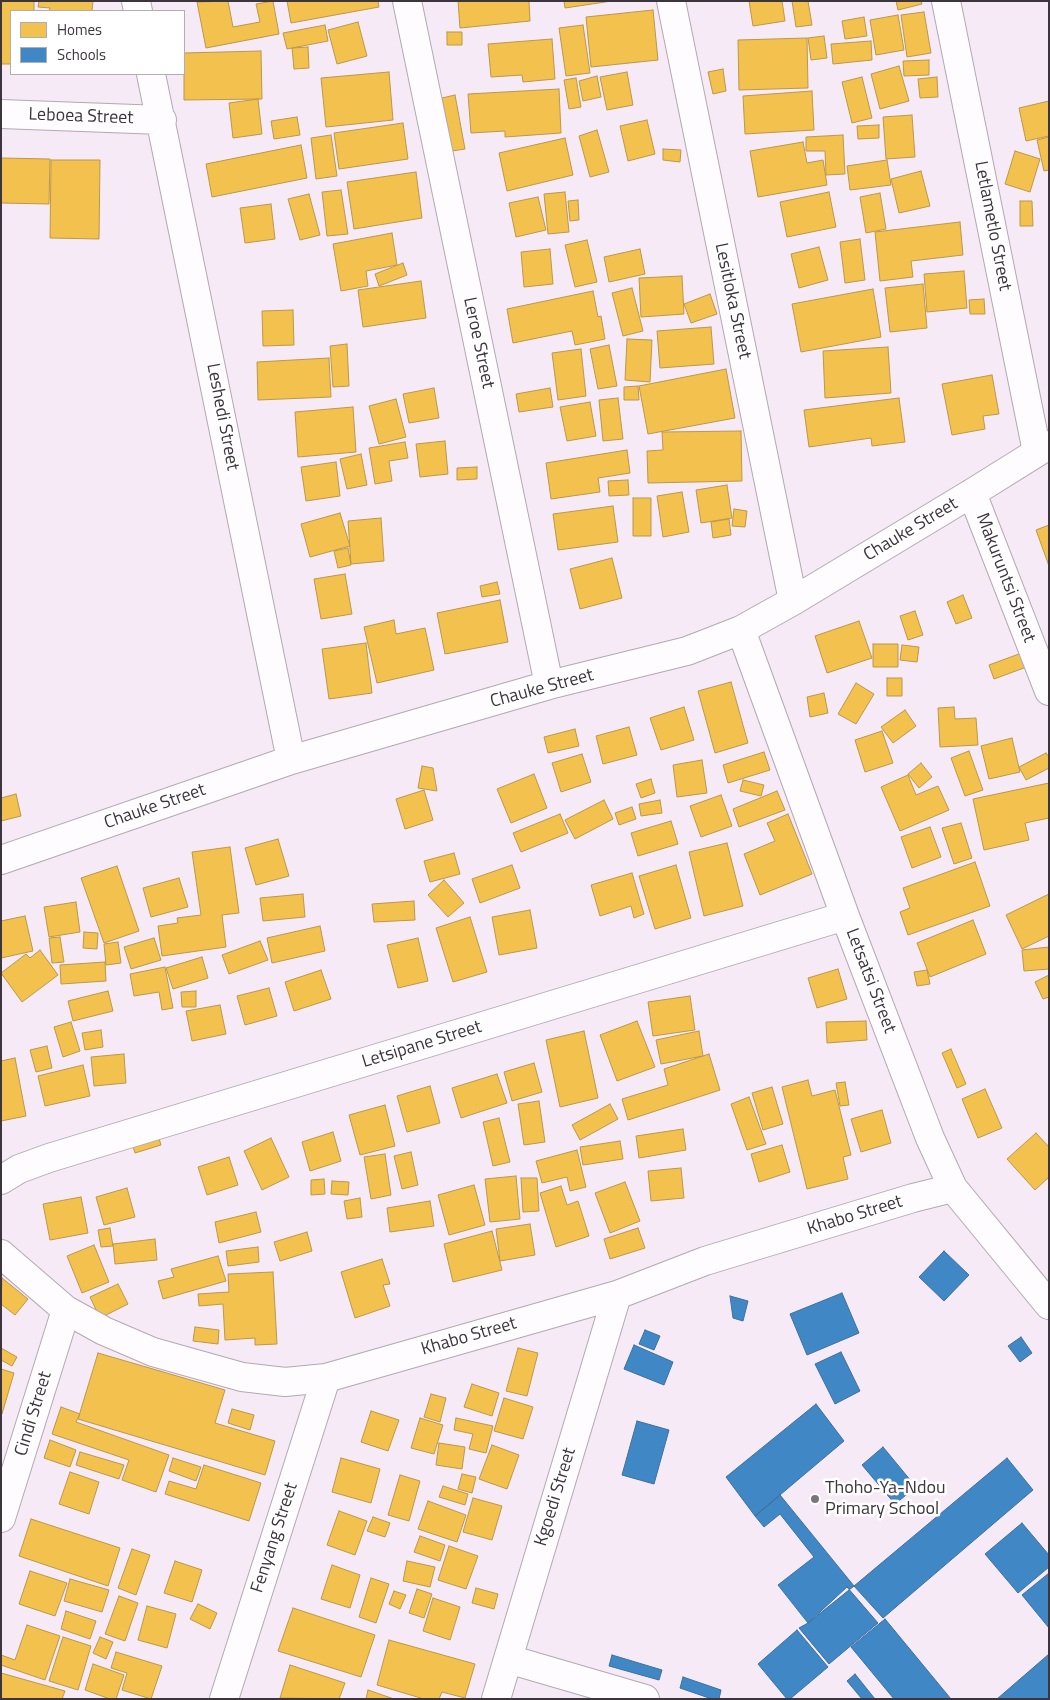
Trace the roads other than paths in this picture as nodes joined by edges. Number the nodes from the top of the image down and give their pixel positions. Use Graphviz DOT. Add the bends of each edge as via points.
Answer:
graph roads {
  1 [pos="407,1"];
  2 [pos="671,1"];
  3 [pos="946,1"];
  4 [pos="152,75"];
  5 [pos="1,114"];
  6 [pos="162,120"];
  7 [pos="1043,448"];
  8 [pos="972,493"];
  9 [pos="793,601"];
  10 [pos="741,630"];
  11 [pos="549,685"];
  12 [pos="1049,691"];
  13 [pos="291,760"];
  14 [pos="1,860"];
  15 [pos="845,916"];
  16 [pos="1,1180"];
  17 [pos="953,1188"];
  18 [pos="1,1254"];
  19 [pos="617,1295"];
  20 [pos="1049,1304"];
  21 [pos="66,1310"];
  22 [pos="326,1378"];
  23 [pos="1,1518"];
  24 [pos="508,1658"];
  25 [pos="224,1699"];
  26 [pos="496,1699"];
  27 [pos="645,1699"];
  1 -- 11 [label="street, Leroe Street"];
  2 -- 9 [label="street, Lesitloka Street"];
  3 -- 7 [label="street, Letlametlo Street"];
  4 -- 6 [label="street, Leshedi Street"];
  5 -- 6 [label="street, Leboea Street"];
  6 -- 13 [label="street, Leshedi Street"];
  7 -- 8 [label="street, Chauke Street"];
  8 -- 9 [label="street, Chauke Street"];
  8 -- 12 [label="street, Makuruntsi Street"];
  9 -- 10 [label="street, Chauke Street"];
  10 -- 11 [label="street, Chauke Street" via="687,651"];
  10 -- 15 [label="street, Letsatsi Street"];
  11 -- 13 [label="street, Chauke Street"];
  13 -- 14 [label="street, Chauke Street"];
  15 -- 16 [label="street, Letsipane Street" via="49,1158"];
  15 -- 17 [label="street, Letsatsi Street" via="924,1123"];
  17 -- 19 [label="street, Khabo Street" via="705,1261"];
  17 -- 20 [label="street, Letsatsi Street"];
  18 -- 21 [label="street, Khabo Street"];
  19 -- 22 [label="street, Khabo Street"];
  19 -- 24 [label="street, Kgoedi Street"];
  21 -- 22 [label="street, Khabo Street" via="153,1352 242,1377 285,1382"];
  21 -- 23 [label="street, Cindi Street"];
  22 -- 25 [label="street, Fenyang Street"];
  24 -- 26 [label="street, Kgoedi Street"];
  24 -- 27 [label="street"];
}
